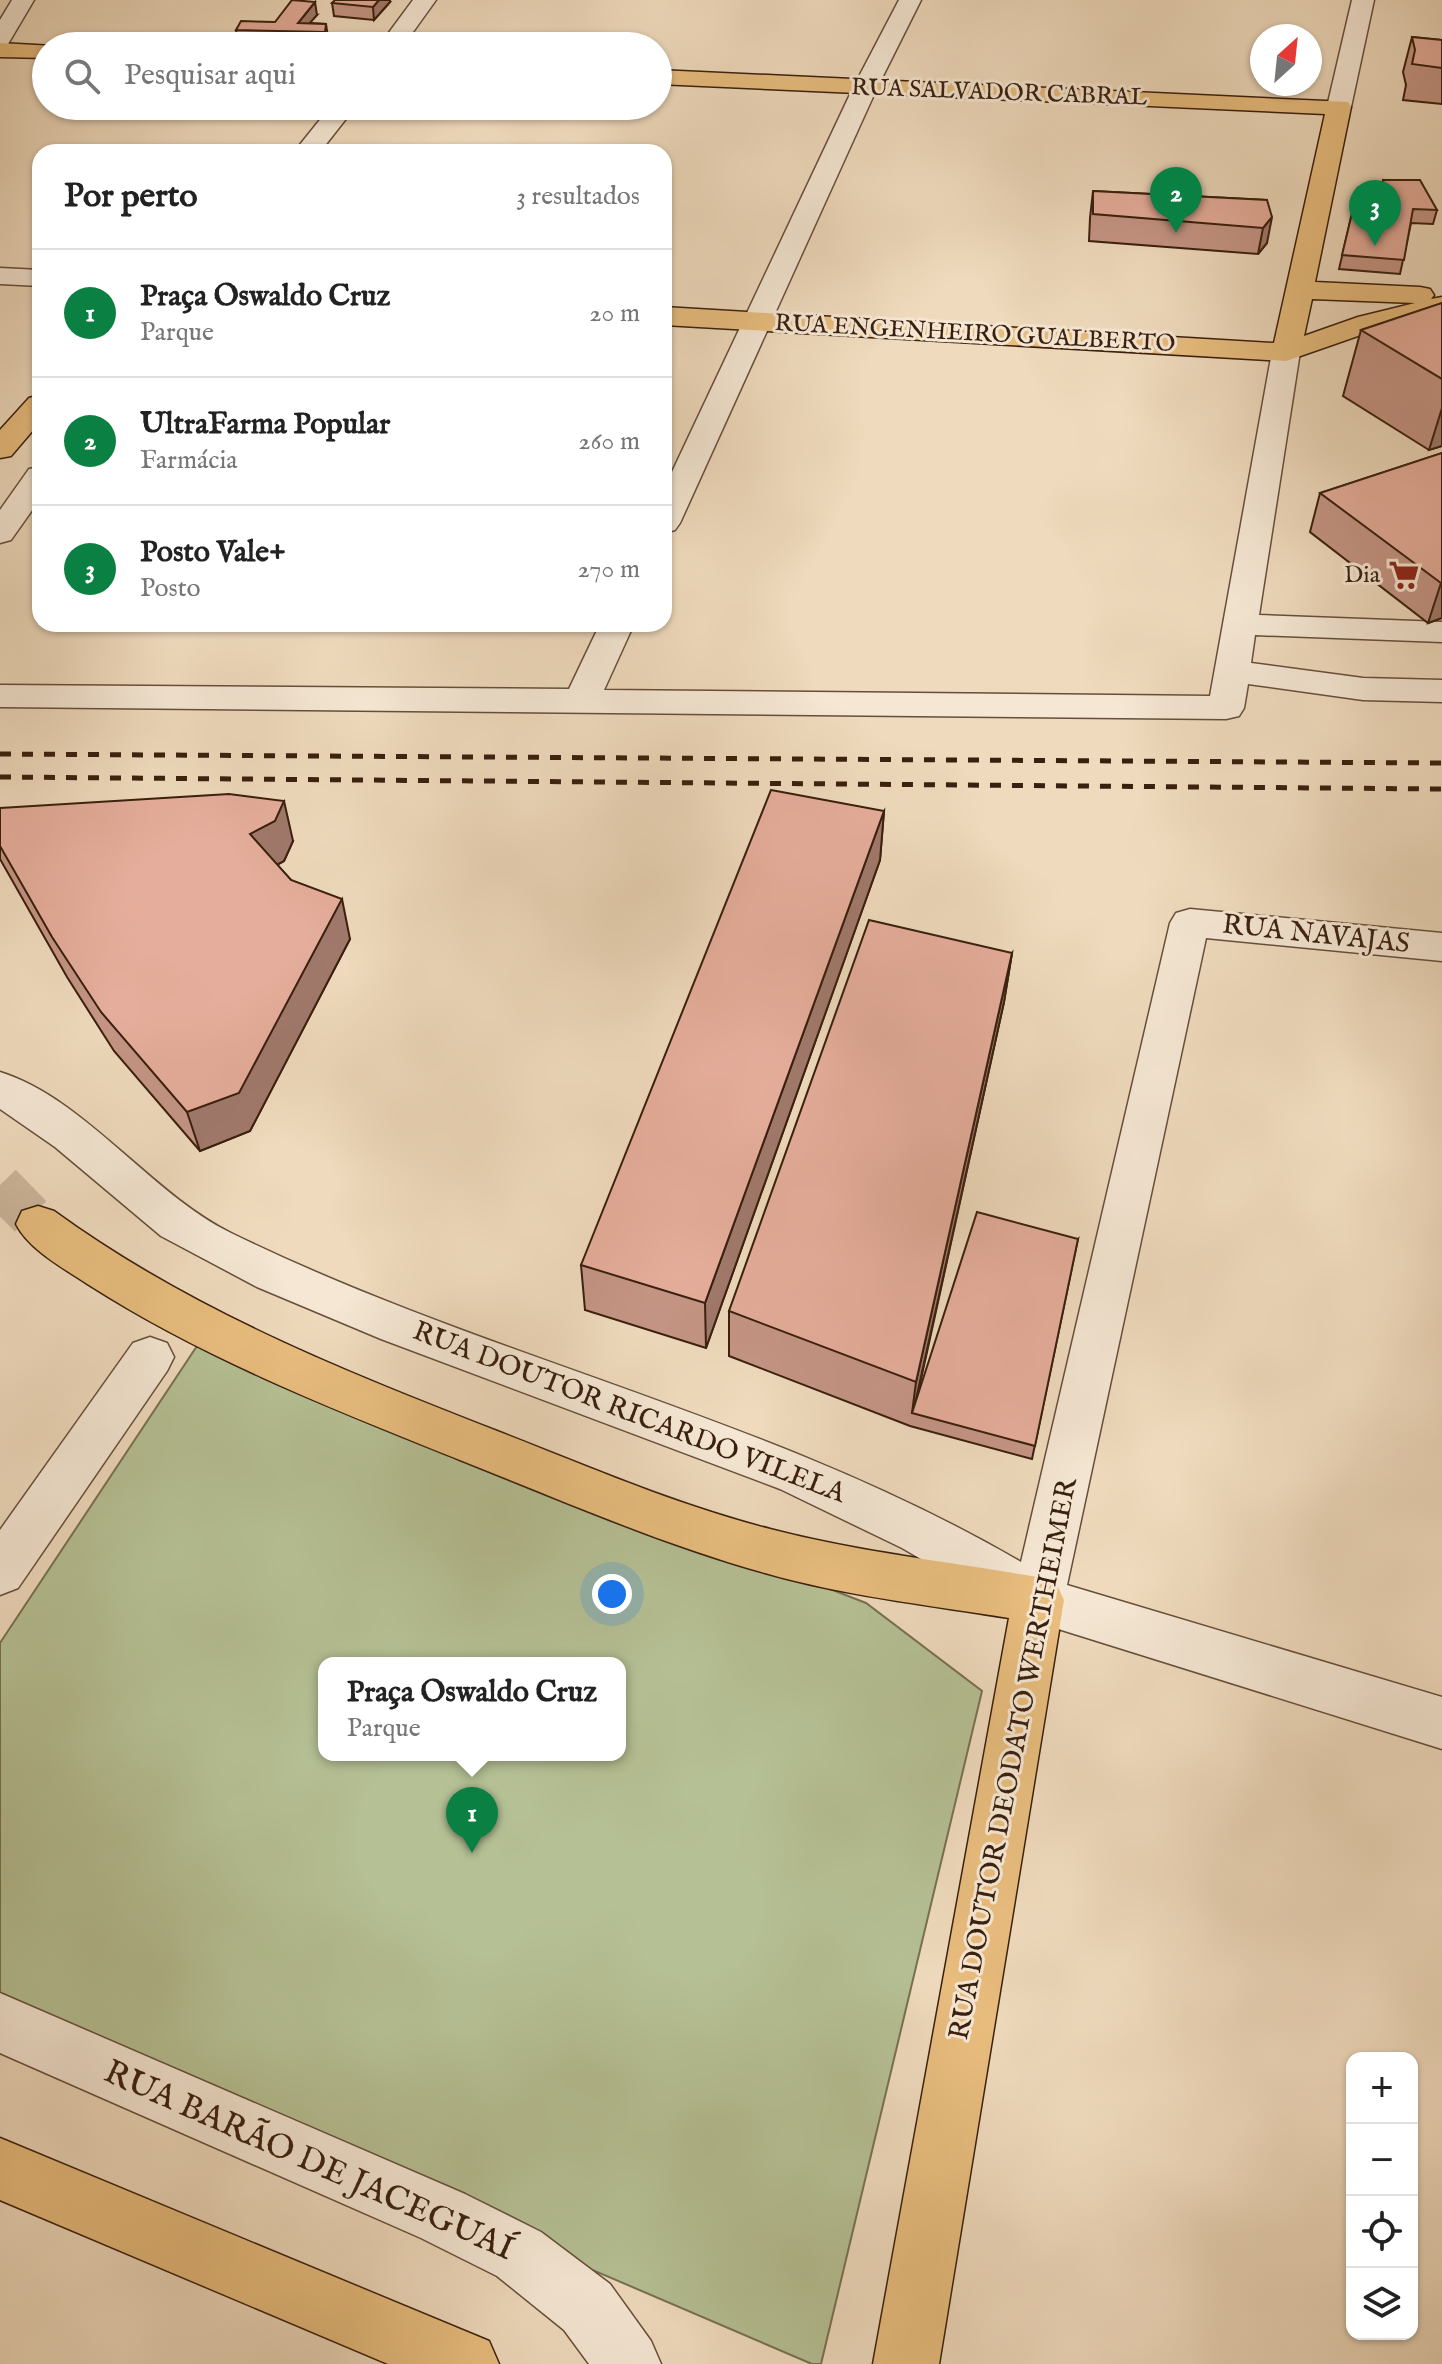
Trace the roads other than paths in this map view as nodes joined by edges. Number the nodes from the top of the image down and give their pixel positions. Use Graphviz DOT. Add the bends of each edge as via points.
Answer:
graph roads {
  1 [pos="23,0"];
  2 [pos="425,0"];
  3 [pos="910,0"];
  4 [pos="1363,0"];
  5 [pos="401,32"];
  6 [pos="0,39"];
  7 [pos="0,50"];
  8 [pos="32,51"];
  9 [pos="672,78"];
  10 [pos="865,88"];
  11 [pos="1339,107"];
  12 [pos="333,120"];
  13 [pos="313,144"];
  14 [pos="0,276"];
  15 [pos="32,278"];
  16 [pos="1300,290"];
  17 [pos="1442,296"];
  18 [pos="1442,305"];
  19 [pos="672,317"];
  20 [pos="758,322"];
  21 [pos="1286,352"];
  22 [pos="32,413"];
  23 [pos="0,449"];
  24 [pos="32,487"];
  25 [pos="672,506"];
  26 [pos="0,533"];
  27 [pos="1240,624"];
  28 [pos="613,632"];
  29 [pos="1442,632"];
  30 [pos="1232,671"];
  31 [pos="1442,691"];
  32 [pos="0,696"];
  33 [pos="580,703"];
  34 [pos="1190,923"];
  35 [pos="1442,947"];
  36 [pos="0,1088"];
  37 [pos="38,1224"];
  38 [pos="150,1357"];
  39 [pos="0,1572"];
  40 [pos="1038,1600"];
  41 [pos="1442,1723"];
  42 [pos="0,2023"];
  43 [pos="0,2169"];
  44 [pos="466,2364"];
  45 [pos="628,2364"];
  46 [pos="906,2364"];
  1 -- 6 [label="street"];
  2 -- 5 [label="street"];
  3 -- 10 [label="street"];
  4 -- 11 [label="street"];
  7 -- 8 [label="main road"];
  9 -- 10 [label="main road, RUA SALVADOR CABRAL"];
  10 -- 11 [label="main road, RUA SALVADOR CABRAL"];
  10 -- 20 [label="street"];
  11 -- 16 [label="main road"];
  12 -- 13 [label="street"];
  14 -- 15 [label="street"];
  16 -- 17 [label="main road"];
  16 -- 21 [label="main road"];
  18 -- 21 [label="main road" via="1368,323"];
  19 -- 20 [label="main road, RUA ENGENHEIRO GUALBERTO"];
  20 -- 21 [label="main road, RUA ENGENHEIRO GUALBERTO"];
  20 -- 25 [label="street"];
  21 -- 27 [label="street"];
  22 -- 23 [label="main road"];
  24 -- 26 [label="street"];
  27 -- 29 [label="street"];
  27 -- 30 [label="street"];
  28 -- 33 [label="street"];
  30 -- 31 [label="street" via="1363,689"];
  30 -- 33 [label="street" via="1226,708"];
  32 -- 33 [label="street"];
  34 -- 35 [label="street, RUA NAVAJAS"];
  34 -- 40 [label="street, RUA DOUTOR DEODATO WERTHEIMER"];
  36 -- 40 [label="street, RUA DOUTOR RICARDO VILELA" via="78,1141 172,1221 212,1245 367,1311 715,1441 851,1498 986,1567"];
  37 -- 40 [label="main road" via="148,1298 238,1344 361,1399 665,1518 770,1552 930,1585"];
  38 -- 39 [label="street"];
  40 -- 41 [label="street, RUA DOUTOR RICARDO VILELA"];
  40 -- 46 [label="main road, RUA DOUTOR DEODATO WERTHEIMER"];
  42 -- 45 [label="street, RUA BARÃO DE JACEGUAÍ" via="519,2254 587,2307"];
  43 -- 44 [label="main road"];
}
